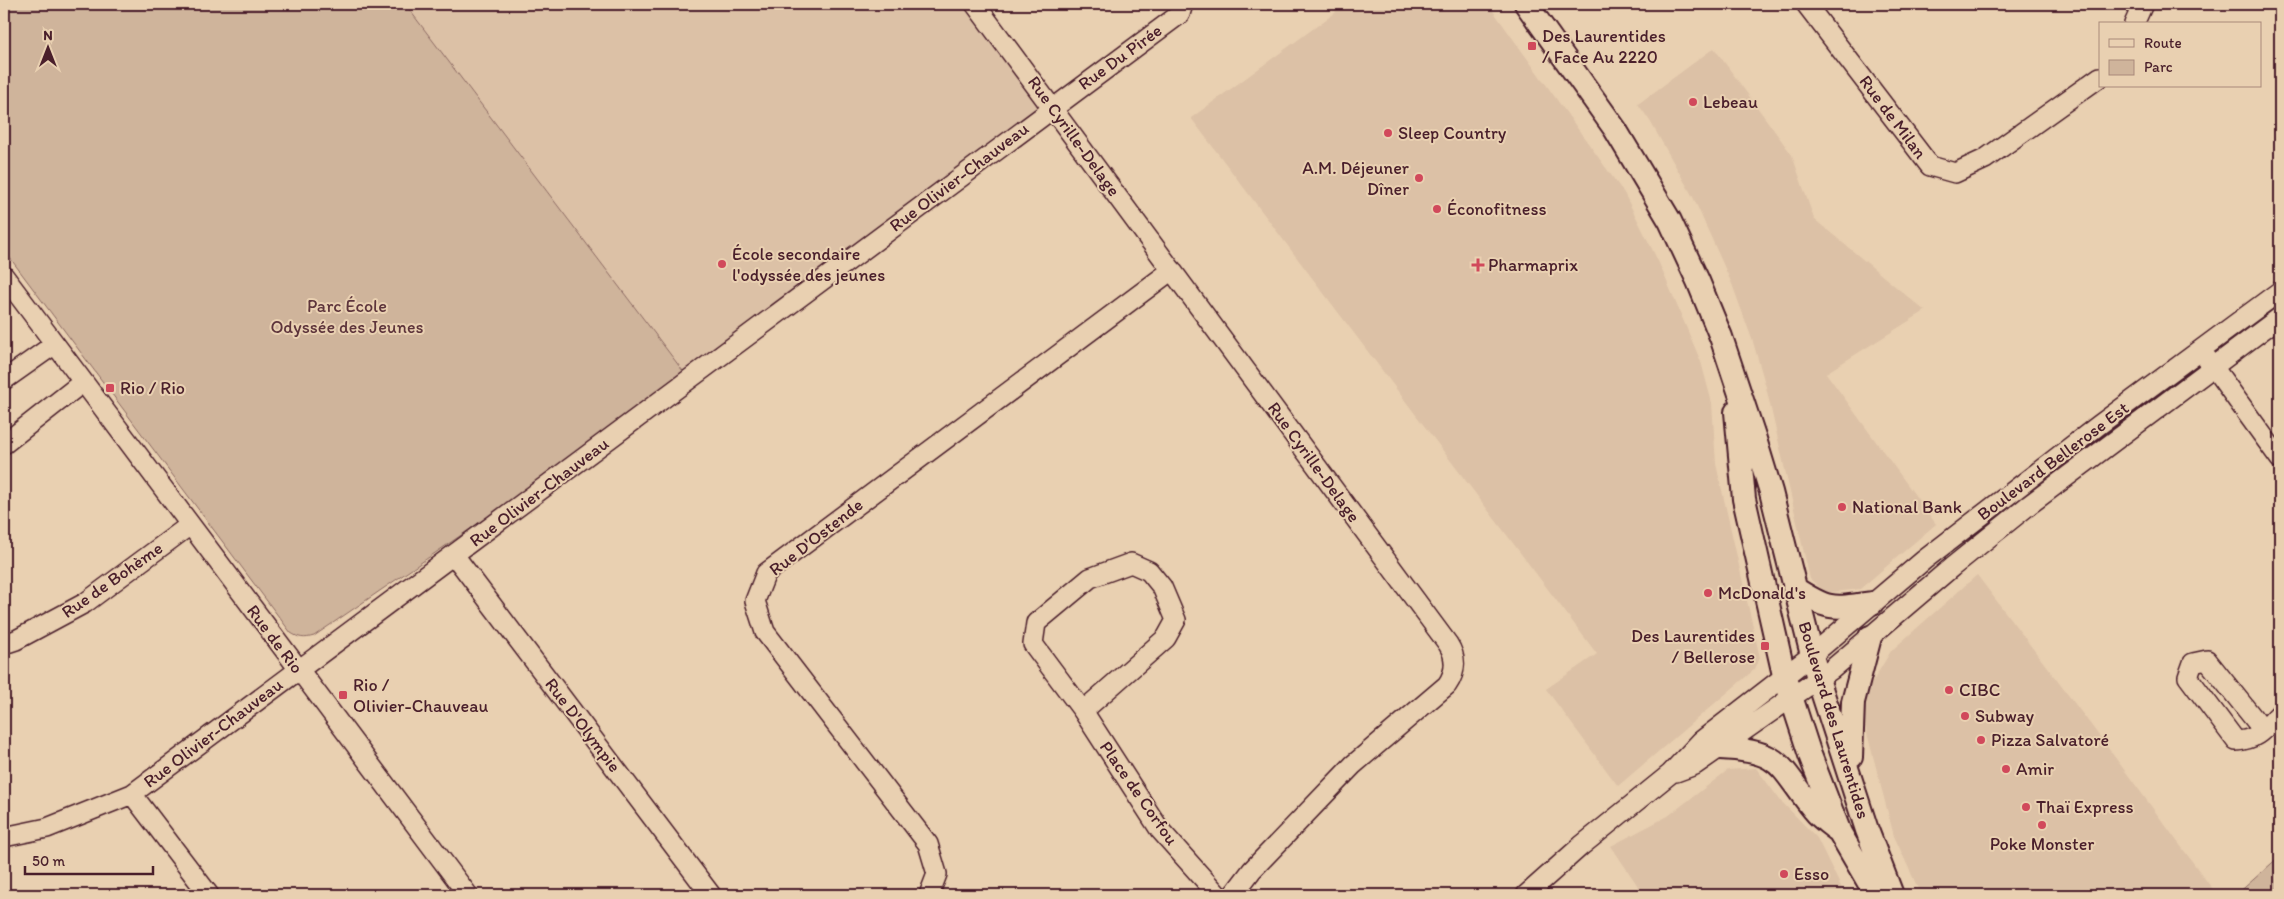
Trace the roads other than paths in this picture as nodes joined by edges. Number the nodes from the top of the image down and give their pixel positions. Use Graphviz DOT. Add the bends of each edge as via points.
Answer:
graph roads {
  1 [pos="975,4"];
  2 [pos="1183,4"];
  3 [pos="1526,4"];
  4 [pos="1806,4"];
  5 [pos="2143,4"];
  6 [pos="2135,22"];
  7 [pos="2099,78"];
  8 [pos="1052,107"];
  9 [pos="1172,270"];
  10 [pos="4,276"];
  11 [pos="2280,291"];
  12 [pos="2280,317"];
  13 [pos="55,344"];
  14 [pos="2201,350"];
  15 [pos="2214,366"];
  16 [pos="1732,371"];
  17 [pos="4,380"];
  18 [pos="83,382"];
  19 [pos="4,444"];
  20 [pos="2280,458"];
  21 [pos="190,525"];
  22 [pos="454,555"];
  23 [pos="1794,588"];
  24 [pos="1872,603"];
  25 [pos="1870,637"];
  26 [pos="4,644"];
  27 [pos="1812,655"];
  28 [pos="299,670"];
  29 [pos="1784,675"];
  30 [pos="1818,679"];
  31 [pos="1791,698"];
  32 [pos="1083,711"];
  33 [pos="2280,713"];
  34 [pos="2263,730"];
  35 [pos="1720,748"];
  36 [pos="1670,774"];
  37 [pos="1852,783"];
  38 [pos="132,794"];
  39 [pos="1840,833"];
  40 [pos="4,837"];
  41 [pos="209,895"];
  42 [pos="468,895"];
  43 [pos="711,895"];
  44 [pos="929,895"];
  45 [pos="1218,895"];
  46 [pos="1233,895"];
  47 [pos="1526,895"];
  48 [pos="1876,895"];
  49 [pos="1892,895"];
  1 -- 8 [label="street, Rue Cyrille-Delage"];
  2 -- 8 [label="street, Rue Du Pirée" via="1180,14"];
  3 -- 16 [label="main road, Boulevard des Laurentides" via="1602,108 1666,214 1698,281"];
  4 -- 7 [label="street, Rue de Milan" via="1930,166 1954,174 1985,159"];
  5 -- 6 [label="street"];
  8 -- 9 [label="street, Rue Cyrille-Delage"];
  8 -- 22 [label="street, Rue Olivier-Chauveau"];
  9 -- 44 [label="street, Rue D'Ostende" via="766,573 755,601 765,632 928,844 937,874"];
  9 -- 46 [label="street, Rue Cyrille-Delage" via="1448,644 1455,659 1447,685 1353,765 1252,870"];
  10 -- 13 [label="street, Rue de Rio"];
  11 -- 14 [label="street, Boulevard Bellerose Est"];
  12 -- 15 [label="street, Boulevard Bellerose Est"];
  13 -- 17 [label="street"];
  13 -- 18 [label="street, Rue de Rio"];
  14 -- 15 [label="street"];
  14 -- 24 [label="street, Boulevard Bellerose Est" via="2015,489"];
  15 -- 20 [label="street"];
  15 -- 25 [label="street, Boulevard Bellerose Est" via="2029,505"];
  16 -- 23 [label="main road, Boulevard des Laurentides" via="1771,492"];
  16 -- 29 [label="main road, Boulevard des Laurentides" via="1744,498"];
  18 -- 19 [label="street"];
  18 -- 21 [label="street, Rue de Rio"];
  21 -- 26 [label="street, Rue de Bohème" via="86,603"];
  21 -- 28 [label="street, Rue de Rio"];
  22 -- 28 [label="street, Rue Olivier-Chauveau"];
  22 -- 43 [label="street, Rue D'Olympie"];
  23 -- 24 [label="main road" via="1830,608"];
  23 -- 27 [label="main road, Boulevard des Laurentides"];
  24 -- 27 [label="street, Boulevard Bellerose Est"];
  25 -- 30 [label="street, Boulevard Bellerose Est"];
  25 -- 37 [label="main road" via="1852,702"];
  27 -- 29 [label="street, Boulevard Bellerose Est"];
  27 -- 30 [label="main road, Boulevard des Laurentides"];
  28 -- 38 [label="street, Rue Olivier-Chauveau"];
  28 -- 42 [label="street, Rue de Rio"];
  29 -- 31 [label="main road, Boulevard des Laurentides"];
  29 -- 36 [label="street, Boulevard Bellerose Est" via="1701,741"];
  30 -- 31 [label="street, Boulevard Bellerose Est"];
  30 -- 37 [label="main road, Boulevard des Laurentides"];
  31 -- 35 [label="street, Boulevard Bellerose Est"];
  31 -- 39 [label="main road, Boulevard des Laurentides"];
  32 -- 32 [label="street, Place de Corfou" via="1166,638 1176,620 1162,587 1149,571 1131,563 1090,578 1036,623 1033,644"];
  32 -- 45 [label="street, Place de Corfou" via="1160,830"];
  33 -- 34 [label="street"];
  35 -- 36 [label="street, Boulevard Bellerose Est" via="1694,765"];
  35 -- 39 [label="main road" via="1759,753 1778,763 1814,811"];
  36 -- 47 [label="street"];
  37 -- 49 [label="main road, Boulevard des Laurentides"];
  38 -- 40 [label="street, Rue Olivier-Chauveau" via="47,828"];
  38 -- 41 [label="street"];
  39 -- 48 [label="main road, Boulevard des Laurentides"];
}
